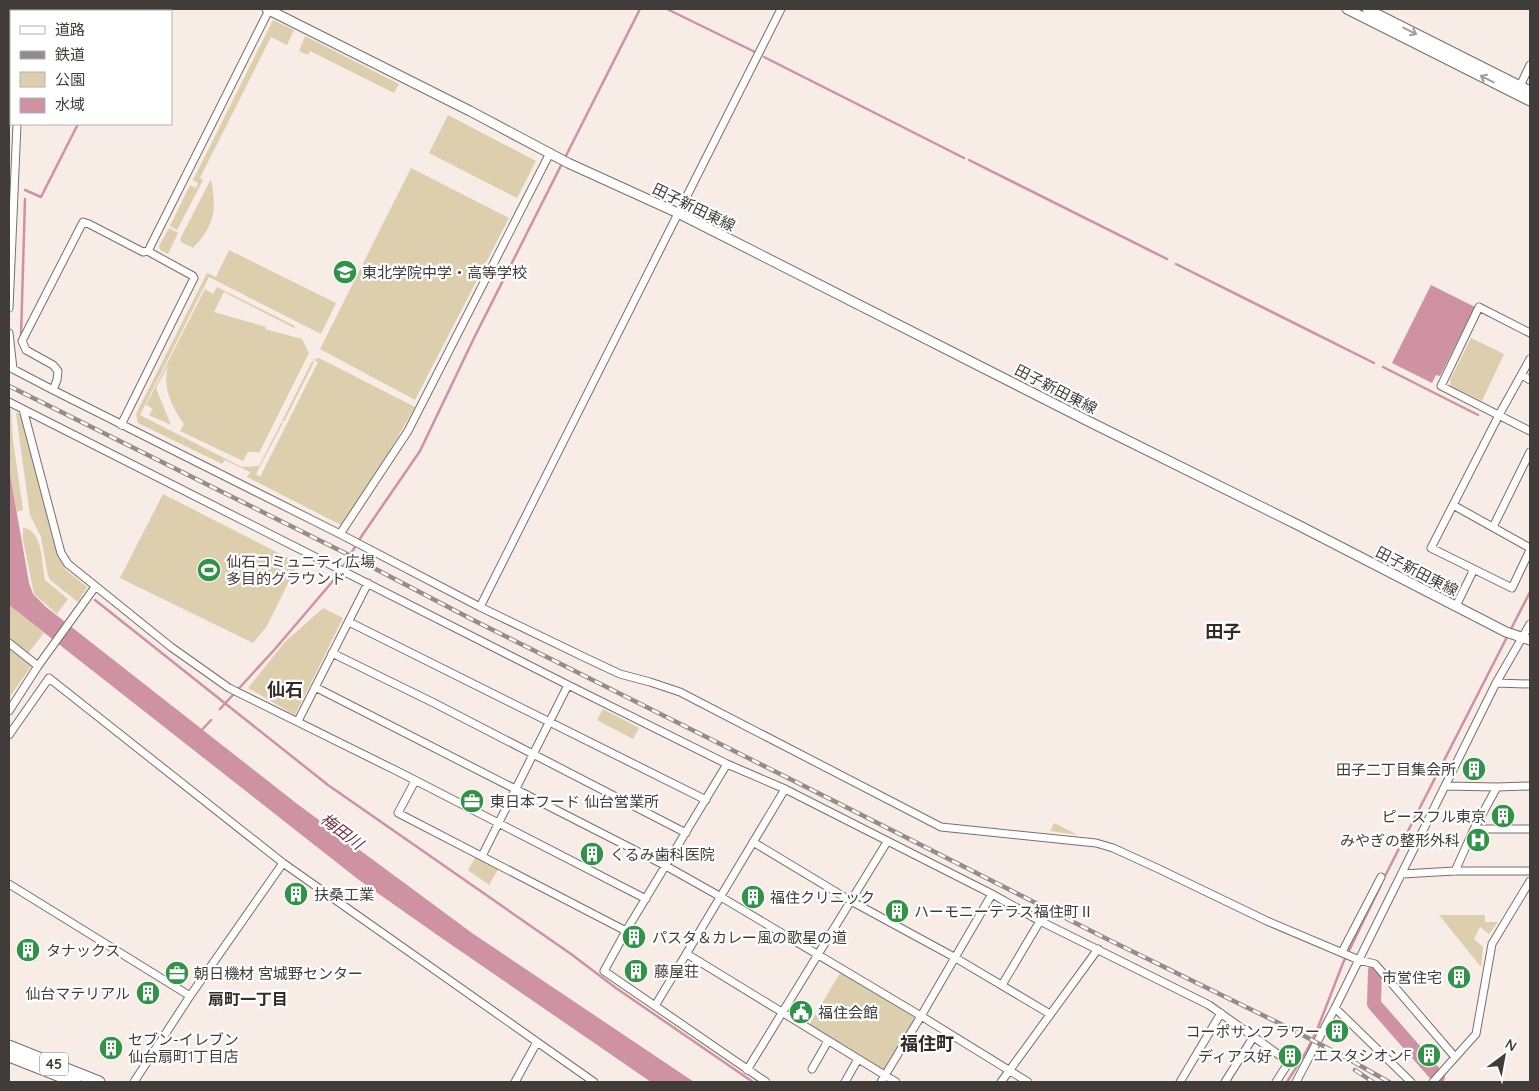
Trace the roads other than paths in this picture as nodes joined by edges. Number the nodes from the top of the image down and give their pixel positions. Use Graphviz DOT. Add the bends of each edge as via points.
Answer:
graph roads {
  1 [pos="268,9"];
  2 [pos="781,9"];
  3 [pos="1347,9"];
  4 [pos="1367,9"];
  5 [pos="1530,65"];
  6 [pos="1520,86"];
  7 [pos="1530,91"];
  8 [pos="1530,101"];
  9 [pos="17,125"];
  10 [pos="550,153"];
  11 [pos="678,213"];
  12 [pos="149,251"];
  13 [pos="9,308"];
  14 [pos="9,333"];
  15 [pos="1530,333"];
  16 [pos="1530,359"];
  17 [pos="11,368"];
  18 [pos="1522,375"];
  19 [pos="1530,380"];
  20 [pos="53,390"];
  21 [pos="9,402"];
  22 [pos="23,409"];
  23 [pos="1499,415"];
  24 [pos="121,425"];
  25 [pos="1530,431"];
  26 [pos="1530,452"];
  27 [pos="1452,505"];
  28 [pos="1493,526"];
  29 [pos="340,534"];
  30 [pos="1530,549"];
  31 [pos="1474,569"];
  32 [pos="368,583"];
  33 [pos="95,587"];
  34 [pos="1456,606"];
  35 [pos="480,607"];
  36 [pos="349,622"];
  37 [pos="1530,624"];
  38 [pos="1527,639"];
  39 [pos="9,643"];
  40 [pos="332,653"];
  41 [pos="38,666"];
  42 [pos="1496,683"];
  43 [pos="1530,684"];
  44 [pos="568,685"];
  45 [pos="315,688"];
  46 [pos="9,710"];
  47 [pos="298,721"];
  48 [pos="550,721"];
  49 [pos="9,735"];
  50 [pos="533,754"];
  51 [pos="727,764"];
  52 [pos="415,781"];
  53 [pos="1445,786"];
  54 [pos="1530,786"];
  55 [pos="1497,787"];
  56 [pos="516,789"];
  57 [pos="785,789"];
  58 [pos="706,800"];
  59 [pos="498,823"];
  60 [pos="1530,828"];
  61 [pos="1474,830"];
  62 [pos="686,833"];
  63 [pos="753,842"];
  64 [pos="887,842"];
  65 [pos="482,856"];
  66 [pos="283,863"];
  67 [pos="666,866"];
  68 [pos="1455,871"];
  69 [pos="1530,871"];
  70 [pos="1402,874"];
  71 [pos="1381,877"];
  72 [pos="1530,881"];
  73 [pos="9,884"];
  74 [pos="992,894"];
  75 [pos="721,897"];
  76 [pos="646,899"];
  77 [pos="851,901"];
  78 [pos="1040,921"];
  79 [pos="626,931"];
  80 [pos="1098,949"];
  81 [pos="1342,952"];
  82 [pos="687,954"];
  83 [pos="817,955"];
  84 [pos="954,957"];
  85 [pos="1355,958"];
  86 [pos="1002,985"];
  87 [pos="190,996"];
  88 [pos="655,1006"];
  89 [pos="1335,1008"];
  90 [pos="782,1013"];
  91 [pos="1221,1013"];
  92 [pos="1050,1014"];
  93 [pos="921,1016"];
  94 [pos="1254,1036"];
  95 [pos="828,1041"];
  96 [pos="537,1042"];
  97 [pos="9,1046"];
  98 [pos="9,1056"];
  99 [pos="1455,1058"];
  100 [pos="858,1059"];
  101 [pos="812,1069"];
  102 [pos="747,1070"];
  103 [pos="1009,1071"];
  104 [pos="883,1079"];
  105 [pos="75,1082"];
  106 [pos="99,1082"];
  107 [pos="134,1082"];
  108 [pos="515,1082"];
  109 [pos="594,1082"];
  110 [pos="766,1082"];
  111 [pos="845,1082"];
  112 [pos="896,1082"];
  113 [pos="1001,1082"];
  114 [pos="1028,1082"];
  115 [pos="1180,1082"];
  116 [pos="1225,1082"];
  117 [pos="1276,1082"];
  118 [pos="1296,1082"];
  119 [pos="1411,1082"];
  120 [pos="1433,1082"];
  1 -- 10 [label="street"];
  1 -- 12 [label="street"];
  2 -- 11 [label="street"];
  8 -- 3 [label="street, one-way"];
  4 -- 6 [label="street, one-way"];
  5 -- 6 [label="street"];
  6 -- 7 [label="street"];
  9 -- 13 [label="street"];
  10 -- 11 [label="street, 田子新田東線"];
  10 -- 29 [label="street" via="408,430"];
  11 -- 34 [label="street, 田子新田東線"];
  11 -- 35 [label="street"];
  12 -- 20 [label="street" via="136,249 83,222 22,341 26,350 58,371"];
  12 -- 24 [label="street" via="194,278"];
  14 -- 17 [label="street"];
  15 -- 23 [label="street" via="1479,307 1441,386"];
  16 -- 18 [label="street"];
  17 -- 20 [label="street"];
  18 -- 19 [label="street"];
  18 -- 23 [label="street"];
  20 -- 24 [label="street"];
  21 -- 22 [label="street"];
  22 -- 32 [label="street"];
  22 -- 33 [label="street" via="61,553 68,564"];
  23 -- 25 [label="street"];
  23 -- 27 [label="street"];
  24 -- 29 [label="street"];
  26 -- 28 [label="street"];
  27 -- 28 [label="street"];
  27 -- 31 [label="street" via="1431,548"];
  28 -- 30 [label="street"];
  29 -- 35 [label="street"];
  30 -- 31 [label="street" via="1512,588"];
  31 -- 34 [label="street"];
  32 -- 36 [label="street"];
  32 -- 44 [label="street"];
  33 -- 41 [label="street"];
  33 -- 47 [label="street" via="170,648 229,688"];
  34 -- 38 [label="street, 田子新田東線"];
  35 -- 81 [label="street" via="620,674 680,692 941,827 1096,843 1113,848 1267,921"];
  36 -- 40 [label="street"];
  36 -- 48 [label="street"];
  37 -- 38 [label="street"];
  38 -- 42 [label="street"];
  39 -- 41 [label="street"];
  40 -- 45 [label="street"];
  40 -- 50 [label="street"];
  41 -- 46 [label="street"];
  42 -- 43 [label="street"];
  42 -- 53 [label="street"];
  44 -- 48 [label="street"];
  44 -- 51 [label="street"];
  45 -- 47 [label="street"];
  45 -- 56 [label="street"];
  47 -- 52 [label="street"];
  48 -- 50 [label="street"];
  48 -- 58 [label="street"];
  49 -- 66 [label="street" via="49,678"];
  50 -- 56 [label="street"];
  50 -- 62 [label="street"];
  51 -- 57 [label="street"];
  51 -- 58 [label="street"];
  52 -- 59 [label="street"];
  52 -- 65 [label="street" via="398,813"];
  53 -- 55 [label="street"];
  53 -- 70 [label="street"];
  54 -- 55 [label="street"];
  55 -- 61 [label="street"];
  56 -- 59 [label="street"];
  56 -- 67 [label="street"];
  57 -- 63 [label="street"];
  57 -- 64 [label="street"];
  58 -- 62 [label="street"];
  59 -- 65 [label="street"];
  59 -- 76 [label="street"];
  60 -- 61 [label="street"];
  61 -- 68 [label="street"];
  62 -- 67 [label="street"];
  63 -- 75 [label="street"];
  63 -- 77 [label="street"];
  64 -- 74 [label="street"];
  64 -- 77 [label="street"];
  65 -- 79 [label="street"];
  66 -- 87 [label="street"];
  66 -- 96 [label="street"];
  67 -- 75 [label="street"];
  67 -- 76 [label="street"];
  68 -- 69 [label="street"];
  68 -- 70 [label="street"];
  70 -- 85 [label="street"];
  71 -- 81 [label="street"];
  72 -- 99 [label="street" via="1492,944 1476,1034"];
  73 -- 87 [label="street"];
  74 -- 78 [label="street"];
  74 -- 84 [label="street"];
  75 -- 82 [label="street"];
  75 -- 83 [label="street"];
  76 -- 79 [label="street"];
  77 -- 83 [label="street"];
  77 -- 84 [label="street"];
  78 -- 80 [label="street"];
  78 -- 86 [label="street"];
  79 -- 88 [label="street" via="604,971"];
  80 -- 91 [label="street"];
  80 -- 92 [label="street"];
  81 -- 85 [label="street"];
  82 -- 88 [label="street"];
  82 -- 90 [label="street"];
  83 -- 90 [label="street"];
  83 -- 93 [label="street"];
  84 -- 86 [label="street"];
  84 -- 93 [label="street"];
  85 -- 89 [label="street"];
  85 -- 99 [label="street" via="1375,964"];
  86 -- 92 [label="street"];
  87 -- 107 [label="street"];
  88 -- 102 [label="street"];
  89 -- 118 [label="street"];
  89 -- 119 [label="street"];
  90 -- 95 [label="street"];
  90 -- 102 [label="street"];
  91 -- 94 [label="street"];
  91 -- 115 [label="street"];
  92 -- 103 [label="street"];
  93 -- 103 [label="street"];
  93 -- 104 [label="street"];
  94 -- 116 [label="street"];
  94 -- 117 [label="street" via="1289,1062"];
  95 -- 100 [label="street"];
  95 -- 101 [label="street"];
  96 -- 108 [label="street"];
  96 -- 109 [label="street"];
  97 -- 106 [label="highway, 45"];
  98 -- 105 [label="highway, 45"];
  99 -- 120 [label="street"];
  100 -- 104 [label="street"];
  100 -- 111 [label="street"];
  102 -- 110 [label="street"];
  103 -- 113 [label="street"];
  103 -- 114 [label="street"];
  104 -- 112 [label="street"];
}
